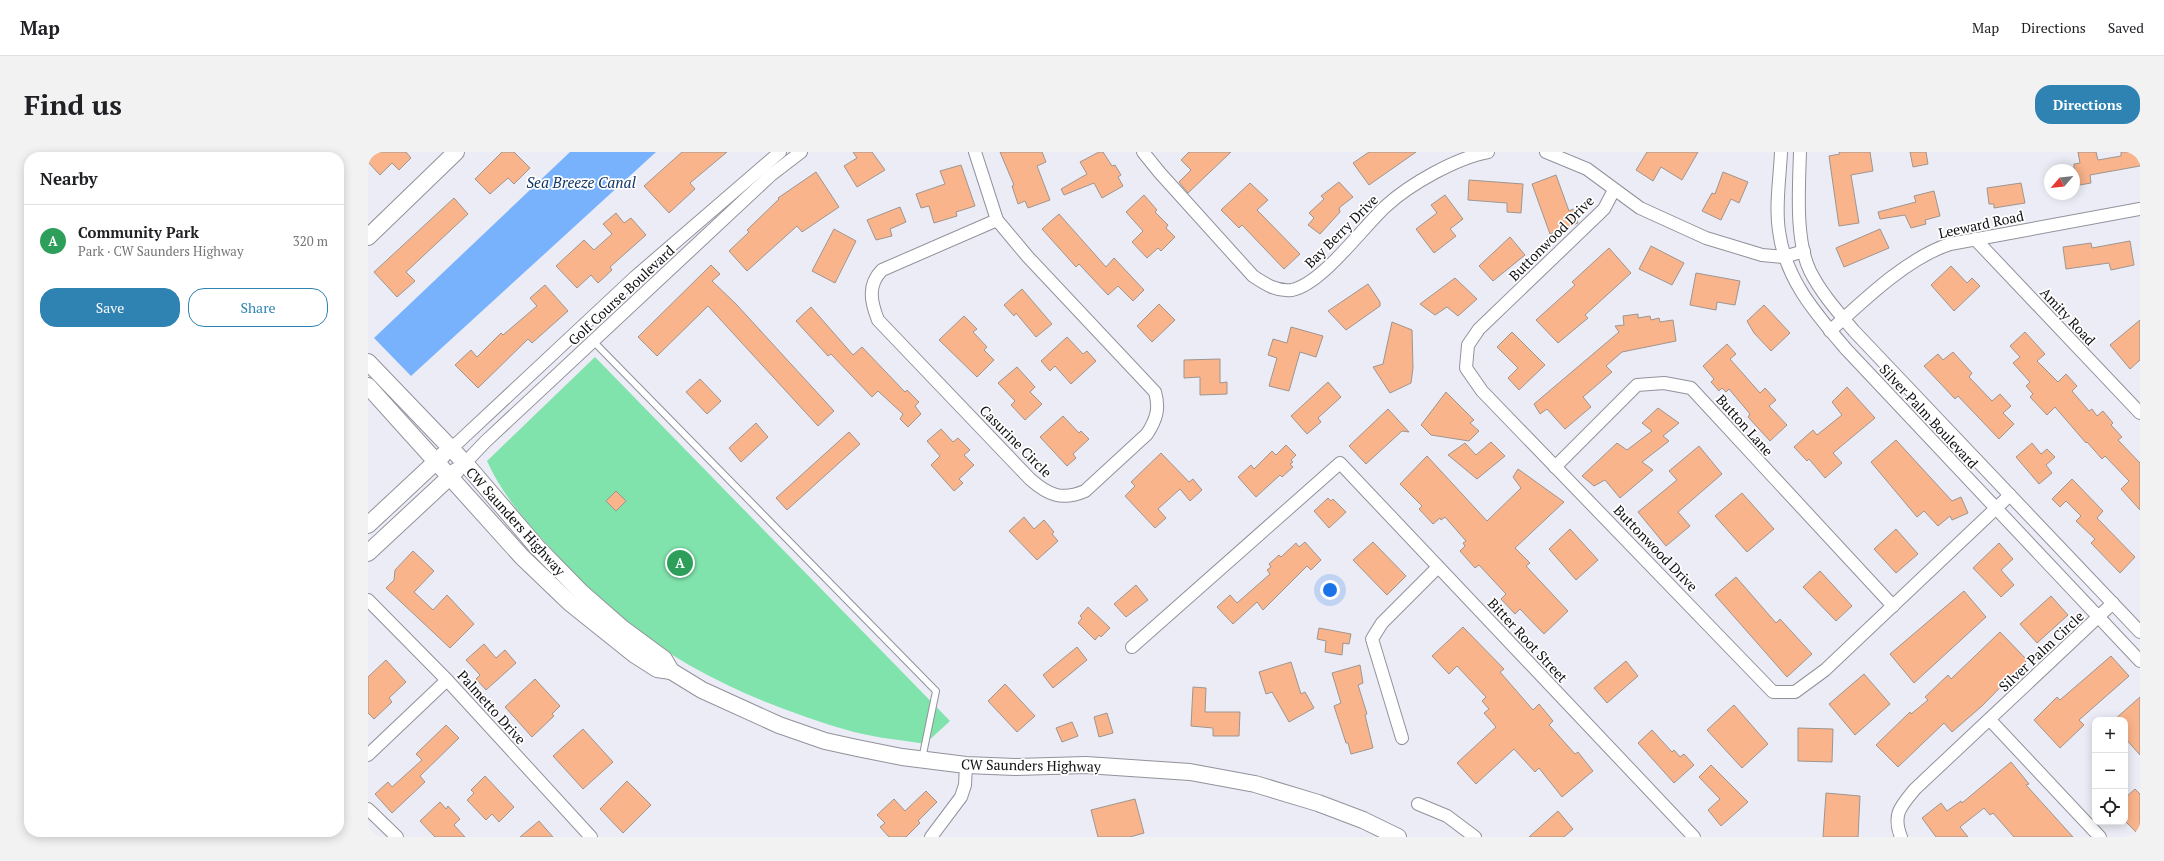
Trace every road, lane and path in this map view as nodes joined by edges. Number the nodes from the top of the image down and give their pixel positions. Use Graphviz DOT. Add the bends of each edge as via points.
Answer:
graph roads {
  1 [pos="456,152"];
  2 [pos="780,152"];
  3 [pos="801,152"];
  4 [pos="975,152"];
  5 [pos="1143,152"];
  6 [pos="1488,152"];
  7 [pos="1546,152"];
  8 [pos="1781,152"];
  9 [pos="1800,152"];
  10 [pos="1614,190"];
  11 [pos="2140,209"];
  12 [pos="997,220"];
  13 [pos="368,237"];
  14 [pos="1975,239"];
  15 [pos="1804,252"];
  16 [pos="1784,257"];
  17 [pos="1844,319"];
  18 [pos="1830,331"];
  19 [pos="593,341"];
  20 [pos="368,362"];
  21 [pos="368,386"];
  22 [pos="2140,412"];
  23 [pos="451,449"];
  24 [pos="435,463"];
  25 [pos="465,463"];
  26 [pos="1555,466"];
  27 [pos="449,478"];
  28 [pos="2010,495"];
  29 [pos="1996,509"];
  30 [pos="368,525"];
  31 [pos="368,553"];
  32 [pos="1438,567"];
  33 [pos="368,600"];
  34 [pos="2113,603"];
  35 [pos="1893,606"];
  36 [pos="2099,617"];
  37 [pos="2140,632"];
  38 [pos="1132,647"];
  39 [pos="2140,661"];
  40 [pos="671,671"];
  41 [pos="447,680"];
  42 [pos="1990,720"];
  43 [pos="1402,738"];
  44 [pos="368,754"];
  45 [pos="922,759"];
  46 [pos="966,765"];
  47 [pos="1418,804"];
  48 [pos="368,809"];
  49 [pos="397,837"];
  50 [pos="591,837"];
  51 [pos="931,837"];
  52 [pos="1398,837"];
  53 [pos="1475,837"];
  54 [pos="1694,837"];
  55 [pos="1901,837"];
  56 [pos="2100,837"];
  1 -- 13 [label="main road"];
  2 -- 23 [label="street, Golf Course Boulevard" via="634,277"];
  3 -- 19 [label="street, Golf Course Boulevard" via="771,175"];
  4 -- 12 [label="street, Casurine Circle"];
  5 -- 6 [label="street, Bay Berry Drive" via="1253,276 1269,288 1291,290 1316,278 1387,205 1448,165"];
  7 -- 10 [label="street" via="1587,169"];
  8 -- 16 [label="street, Silver Palm Boulevard" via="1778,230"];
  9 -- 15 [label="street, Silver Palm Boulevard" via="1800,227"];
  10 -- 16 [label="street" via="1640,208 1706,238 1762,255"];
  10 -- 26 [label="street, Buttonwood Drive" via="1604,209 1479,329 1468,345 1466,368 1482,392"];
  11 -- 14 [label="street, Leeward Road"];
  12 -- 12 [label="street, Casurine Circle" via="882,270 872,286 872,305 878,320 1030,479 1050,493 1064,497 1075,495 1085,491 1147,434 1155,422 1157,400 1154,392 1028,258"];
  14 -- 17 [label="street, Leeward Road" via="1933,249 1919,257"];
  14 -- 22 [label="street, Amity Road"];
  15 -- 16 [label="street"];
  15 -- 17 [label="street, Silver Palm Boulevard" via="1809,270 1820,289"];
  16 -- 18 [label="street, Silver Palm Boulevard" via="1794,281"];
  17 -- 18 [label="street, Leeward Road"];
  17 -- 28 [label="street, Silver Palm Boulevard"];
  18 -- 29 [label="street, Silver Palm Boulevard"];
  19 -- 25 [label="street, Golf Course Boulevard"];
  19 -- 45 [label="lane" via="936,691"];
  20 -- 23 [label="main road, CW Saunders Highway"];
  21 -- 24 [label="main road, CW Saunders Highway"];
  23 -- 24 [label="main road"];
  23 -- 25 [label="main road, CW Saunders Highway"];
  24 -- 27 [label="main road, CW Saunders Highway"];
  24 -- 30 [label="main road"];
  25 -- 27 [label="main road"];
  25 -- 40 [label="main road, CW Saunders Highway" via="537,547 581,592 622,628 664,659"];
  26 -- 35 [label="street, Buttonwood Drive" via="1773,692 1795,692 1825,670"];
  26 -- 35 [label="street, Button Lane" via="1638,385 1664,382 1691,388"];
  27 -- 31 [label="main road"];
  27 -- 40 [label="main road, CW Saunders Highway" via="522,557 570,604 657,670"];
  28 -- 29 [label="street, Buttonwood Drive"];
  28 -- 34 [label="street, Silver Palm Boulevard"];
  29 -- 35 [label="street, Buttonwood Drive"];
  29 -- 36 [label="street, Silver Palm Boulevard"];
  32 -- 38 [label="street, Bitter Root Street" via="1340,463"];
  32 -- 43 [label="street" via="1382,623 1372,639"];
  32 -- 54 [label="street, Bitter Root Street"];
  33 -- 41 [label="street, Palmetto Drive"];
  34 -- 36 [label="street, Silver Palm Circle"];
  34 -- 37 [label="street, Silver Palm Boulevard"];
  36 -- 39 [label="street, Silver Palm Boulevard"];
  36 -- 42 [label="street, Silver Palm Circle"];
  40 -- 45 [label="main road, CW Saunders Highway" via="702,690 779,725 824,741"];
  41 -- 44 [label="street"];
  41 -- 50 [label="street, Palmetto Drive"];
  42 -- 55 [label="street, Silver Palm Circle" via="1915,789 1899,809 1898,828"];
  42 -- 56 [label="street"];
  45 -- 46 [label="main road, CW Saunders Highway"];
  46 -- 51 [label="street" via="965,785 961,797"];
  46 -- 52 [label="main road, CW Saunders Highway" via="1086,765 1190,772 1255,784 1312,801 1363,820"];
  47 -- 53 [label="street" via="1447,816"];
  48 -- 49 [label="street"];
}
